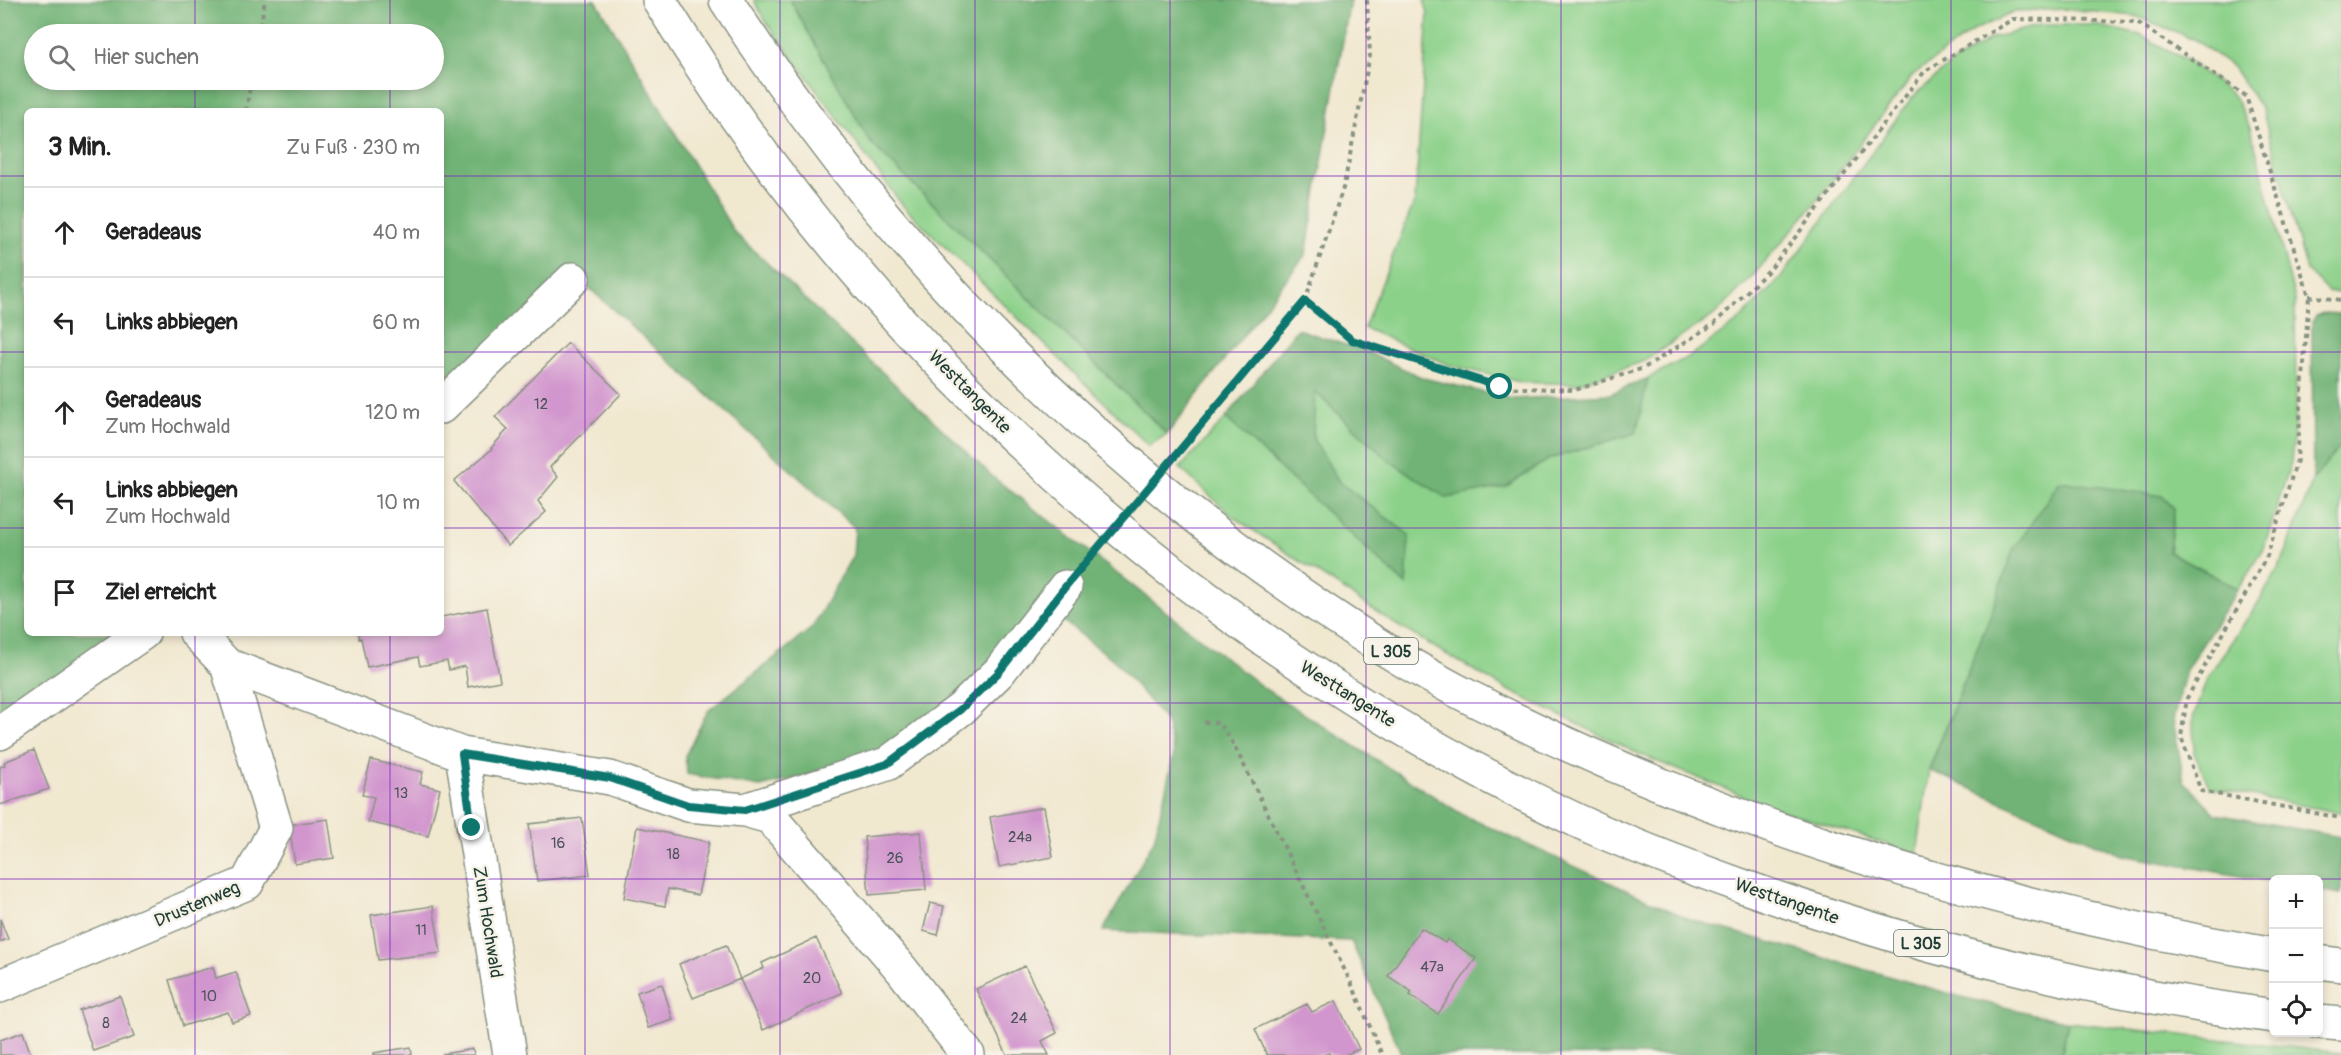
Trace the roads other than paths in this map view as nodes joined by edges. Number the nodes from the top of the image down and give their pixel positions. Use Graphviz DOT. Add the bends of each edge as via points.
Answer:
graph roads {
  1 [pos="659,0"];
  2 [pos="726,0"];
  3 [pos="573,279"];
  4 [pos="444,404"];
  5 [pos="1065,587"];
  6 [pos="139,636"];
  7 [pos="199,636"];
  8 [pos="227,665"];
  9 [pos="0,733"];
  10 [pos="462,754"];
  11 [pos="745,810"];
  12 [pos="2269,954"];
  13 [pos="2323,963"];
  14 [pos="2341,965"];
  15 [pos="0,986"];
  16 [pos="2269,1015"];
  17 [pos="2323,1022"];
  18 [pos="2341,1024"];
  19 [pos="510,1055"];
  20 [pos="968,1055"];
  1 -- 16 [label="main road, Westtangente / L 305" via="742,126 809,214 947,371 1034,456 1117,528 1294,660 1387,719 1483,774 1582,823 1811,910 1950,951 2134,994"];
  2 -- 12 [label="main road, L 305" via="823,141 893,228 967,312 1046,390 1129,465 1211,529 1295,591 1383,647 1473,699 1571,746 1771,827 1989,895 2082,918"];
  3 -- 4 [label="main road"];
  5 -- 11 [label="main road" via="999,672 961,709 887,764"];
  6 -- 9 [label="main road"];
  7 -- 8 [label="main road"];
  8 -- 10 [label="main road"];
  8 -- 15 [label="main road, Drustenweg" via="276,828 247,883"];
  10 -- 11 [label="main road" via="610,778 688,805"];
  10 -- 19 [label="main road, Zum Hochwald"];
  11 -- 20 [label="main road" via="770,817 902,970"];
  13 -- 14 [label="main road"];
  17 -- 18 [label="main road"];
}
